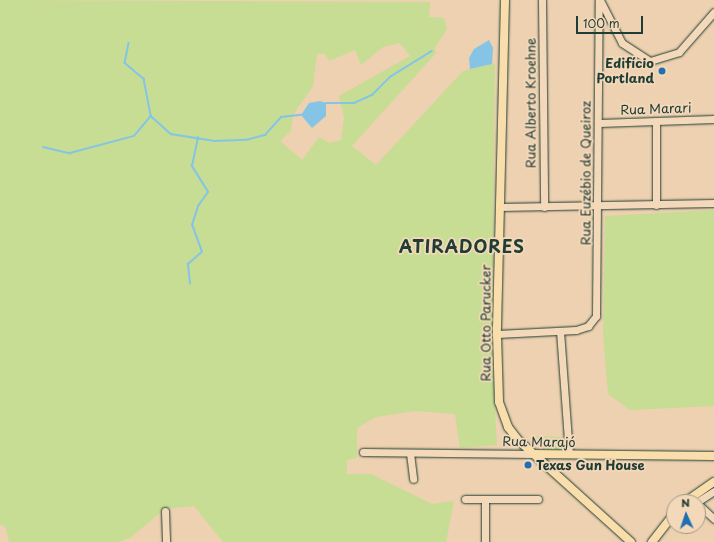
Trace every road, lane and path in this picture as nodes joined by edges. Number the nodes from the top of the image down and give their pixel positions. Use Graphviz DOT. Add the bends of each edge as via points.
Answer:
graph roads {
  1 [pos="505,0"];
  2 [pos="542,0"];
  3 [pos="600,0"];
  4 [pos="714,12"];
  5 [pos="714,119"];
  6 [pos="656,121"];
  7 [pos="599,123"];
  8 [pos="714,203"];
  9 [pos="656,205"];
  10 [pos="598,206"];
  11 [pos="500,207"];
  12 [pos="544,207"];
  13 [pos="560,331"];
  14 [pos="497,334"];
  15 [pos="364,452"];
  16 [pos="410,453"];
  17 [pos="534,454"];
  18 [pos="558,454"];
  19 [pos="569,454"];
  20 [pos="714,456"];
  21 [pos="553,469"];
  22 [pos="413,479"];
  23 [pos="714,482"];
  24 [pos="696,493"];
  25 [pos="465,499"];
  26 [pos="485,499"];
  27 [pos="538,499"];
  28 [pos="706,511"];
  29 [pos="165,512"];
  30 [pos="714,519"];
  31 [pos="666,524"];
  32 [pos="166,542"];
  33 [pos="485,542"];
  34 [pos="631,542"];
  35 [pos="652,542"];
  1 -- 11 [label="main road, Rua Otto Parucker"];
  2 -- 12 [label="street, Rua Alberto Kroehne"];
  3 -- 4 [label="street" via="622,43 650,61 679,52"];
  3 -- 7 [label="street, Rua Euzébio de Queiroz"];
  5 -- 6 [label="street, Rua Marari"];
  6 -- 7 [label="street, Rua Marari"];
  6 -- 9 [label="street"];
  7 -- 10 [label="street, Rua Euzébio de Queiroz"];
  8 -- 9 [label="street"];
  9 -- 10 [label="street"];
  10 -- 12 [label="street"];
  10 -- 13 [label="street, Rua Euzébio de Queiroz" via="598,305 593,322 583,328"];
  11 -- 12 [label="street"];
  11 -- 14 [label="main road, Rua Otto Parucker"];
  13 -- 14 [label="street"];
  13 -- 19 [label="street"];
  14 -- 17 [label="main road, Rua Otto Parucker" via="497,383 503,415 513,434"];
  15 -- 16 [label="street, Rua Marajó"];
  16 -- 17 [label="street, Rua Marajó"];
  16 -- 22 [label="street"];
  17 -- 18 [label="main road, Rua Marajó"];
  17 -- 21 [label="main road, Rua Otto Parucker"];
  18 -- 19 [label="main road, Rua Marajó"];
  18 -- 21 [label="main road" via="551,461"];
  19 -- 20 [label="main road, Rua Marajó"];
  21 -- 34 [label="main road, Rua Otto Parucker"];
  23 -- 24 [label="main road"];
  25 -- 26 [label="street"];
  26 -- 27 [label="street"];
  26 -- 33 [label="street"];
  28 -- 30 [label="street"];
  29 -- 32 [label="street"];
  31 -- 35 [label="main road"];
}
